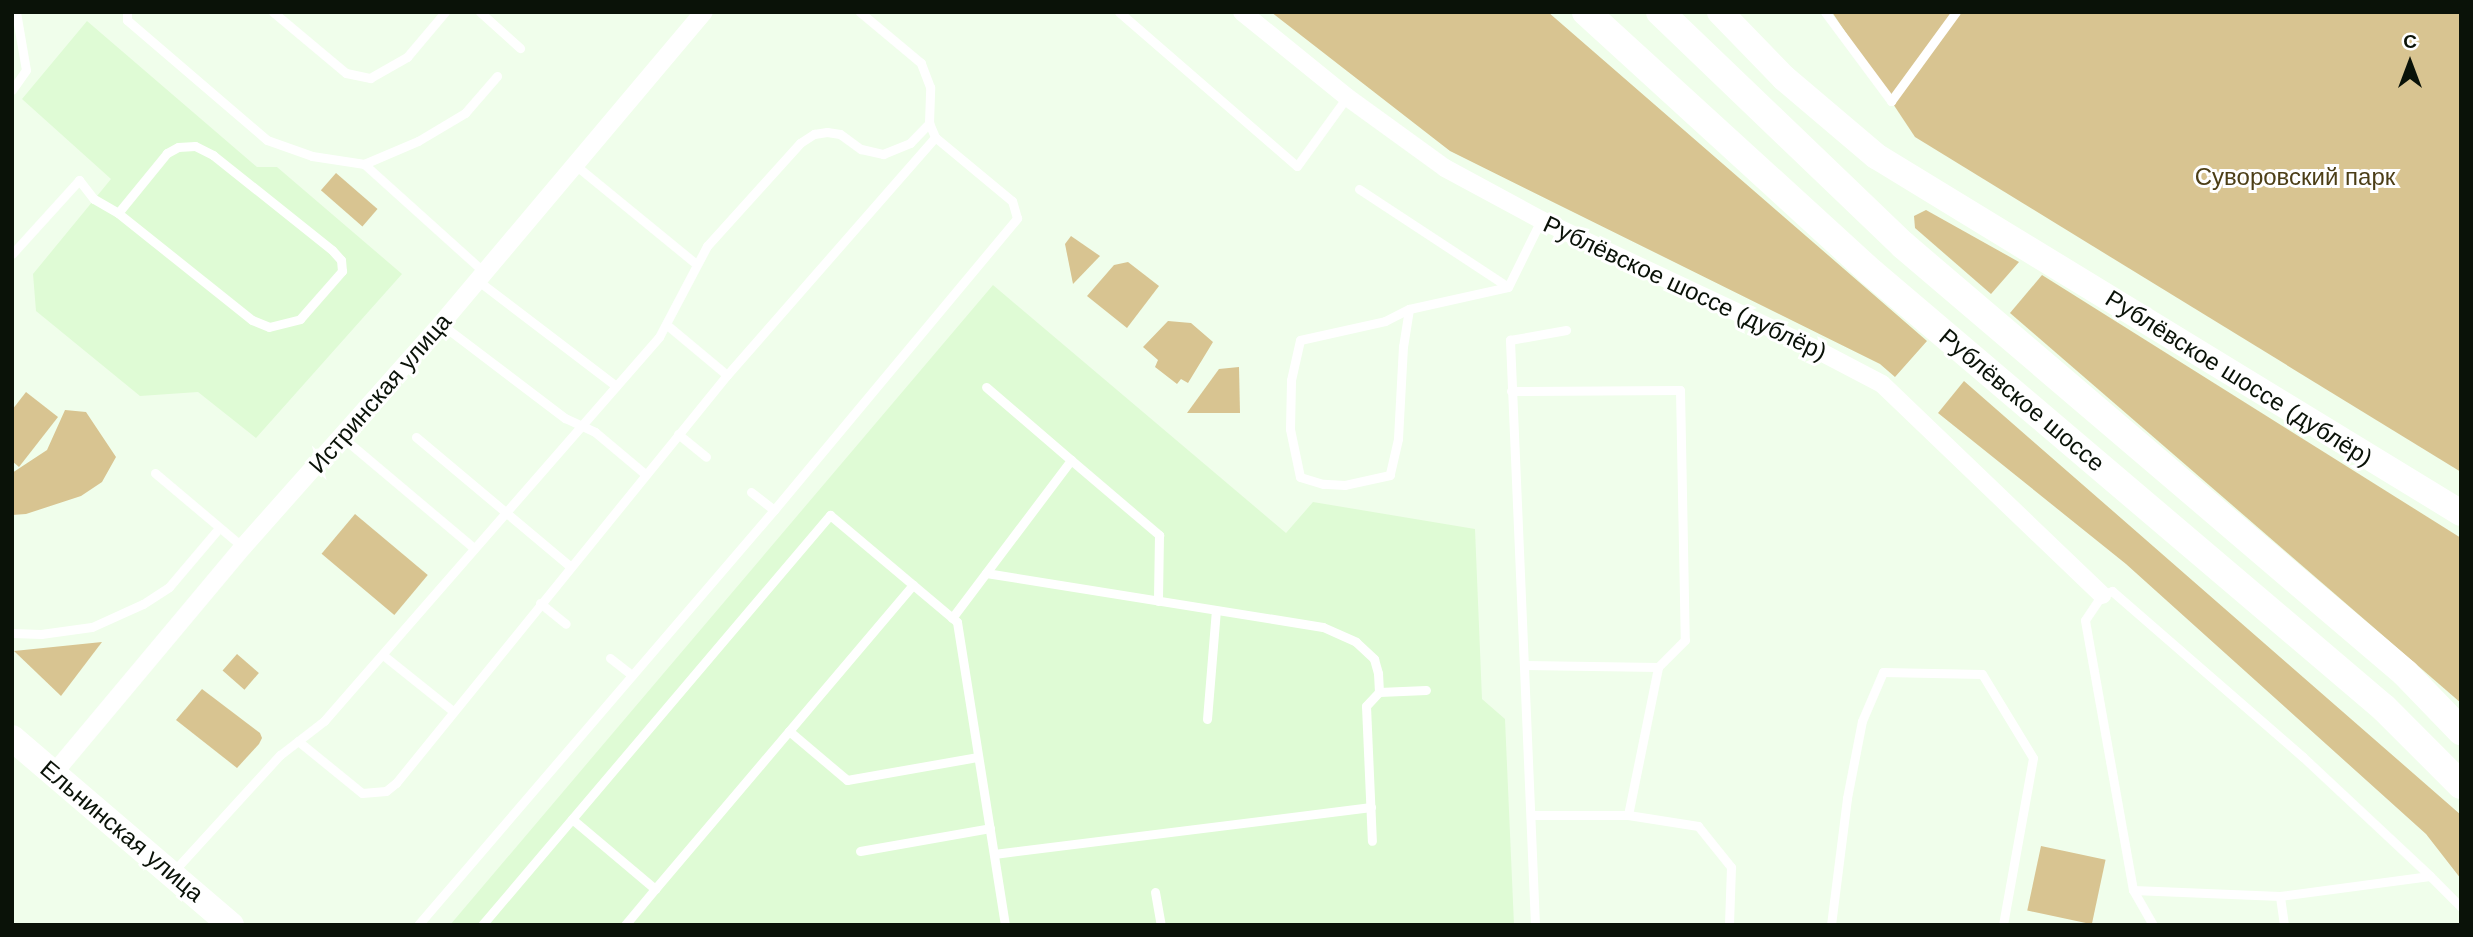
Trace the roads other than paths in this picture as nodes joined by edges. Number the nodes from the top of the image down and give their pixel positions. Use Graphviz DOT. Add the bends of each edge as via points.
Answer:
graph roads {
  1 [pos="16,12"];
  2 [pos="127,12"];
  3 [pos="273,12"];
  4 [pos="445,12"];
  5 [pos="480,12"];
  6 [pos="704,12"];
  7 [pos="860,12"];
  8 [pos="1119,12"];
  9 [pos="1242,12"];
  10 [pos="1586,12"];
  11 [pos="1660,12"];
  12 [pos="1720,12"];
  13 [pos="1825,12"];
  14 [pos="1956,12"];
  15 [pos="520,48"];
  16 [pos="497,76"];
  17 [pos="12,90"];
  18 [pos="1347,97"];
  19 [pos="929,123"];
  20 [pos="935,137"];
  21 [pos="364,164"];
  22 [pos="574,164"];
  23 [pos="1359,189"];
  24 [pos="118,213"];
  25 [pos="1541,220"];
  26 [pos="12,254"];
  27 [pos="696,264"];
  28 [pos="481,276"];
  29 [pos="1508,287"];
  30 [pos="1409,309"];
  31 [pos="441,324"];
  32 [pos="667,326"];
  33 [pos="1566,330"];
  34 [pos="727,375"];
  35 [pos="616,386"];
  36 [pos="986,387"];
  37 [pos="1511,391"];
  38 [pos="581,425"];
  39 [pos="678,434"];
  40 [pos="342,437"];
  41 [pos="416,437"];
  42 [pos="706,457"];
  43 [pos="1071,460"];
  44 [pos="155,473"];
  45 [pos="645,474"];
  46 [pos="751,492"];
  47 [pos="774,510"];
  48 [pos="505,511"];
  49 [pos="2461,513"];
  50 [pos="219,528"];
  51 [pos="243,547"];
  52 [pos="474,548"];
  53 [pos="570,566"];
  54 [pos="986,573"];
  55 [pos="913,585"];
  56 [pos="2102,594"];
  57 [pos="1157,601"];
  58 [pos="540,603"];
  59 [pos="1216,610"];
  60 [pos="952,618"];
  61 [pos="566,624"];
  62 [pos="12,633"];
  63 [pos="383,655"];
  64 [pos="610,659"];
  65 [pos="1525,665"];
  66 [pos="1658,667"];
  67 [pos="632,676"];
  68 [pos="1426,690"];
  69 [pos="1379,692"];
  70 [pos="453,710"];
  71 [pos="1207,719"];
  72 [pos="789,731"];
  73 [pos="2461,731"];
  74 [pos="12,738"];
  75 [pos="298,741"];
  76 [pos="978,757"];
  77 [pos="54,773"];
  78 [pos="2461,785"];
  79 [pos="1371,807"];
  80 [pos="1532,815"];
  81 [pos="1628,815"];
  82 [pos="572,819"];
  83 [pos="990,828"];
  84 [pos="1372,841"];
  85 [pos="860,851"];
  86 [pos="994,854"];
  87 [pos="172,873"];
  88 [pos="2430,876"];
  89 [pos="655,889"];
  90 [pos="2133,890"];
  91 [pos="1155,892"];
  92 [pos="2280,896"];
  93 [pos="2461,907"];
  94 [pos="489,922"];
  95 [pos="231,925"];
  96 [pos="418,925"];
  97 [pos="625,925"];
  98 [pos="1005,925"];
  99 [pos="1161,925"];
  100 [pos="1535,925"];
  101 [pos="1729,925"];
  102 [pos="1831,925"];
  103 [pos="2003,925"];
  104 [pos="2153,925"];
  105 [pos="2284,925"];
  1 -- 17 [label="lane" via="26,70"];
  2 -- 21 [label="lane" via="127,20 267,140 313,156"];
  3 -- 4 [label="lane" via="346,73 370,78 407,57"];
  5 -- 15 [label="lane"];
  6 -- 22 [label="street, Истринская улица"];
  7 -- 19 [label="lane" via="921,63 930,87"];
  8 -- 18 [label="lane" via="1297,166"];
  9 -- 18 [label="street, Рублёвское шоссе (дублёр)"];
  10 -- 78 [label="main road, Рублёвское шоссе" via="1872,273 2384,708"];
  11 -- 73 [label="main road, Рублёвское шоссе" via="1903,245 2405,673"];
  12 -- 49 [label="street, Рублёвское шоссе (дублёр)" via="1784,78 1876,156"];
  13 -- 14 [label="lane" via="1891,101"];
  16 -- 21 [label="lane" via="465,113 418,141"];
  18 -- 25 [label="street, Рублёвское шоссе (дублёр)" via="1445,168"];
  19 -- 20 [label="lane"];
  19 -- 27 [label="lane" via="909,144 883,154 861,149 841,134 814,134 800,144"];
  20 -- 34 [label="lane"];
  20 -- 47 [label="lane" via="1012,201 1017,218"];
  21 -- 28 [label="lane"];
  22 -- 27 [label="lane"];
  22 -- 28 [label="street, Истринская улица"];
  23 -- 29 [label="lane"];
  24 -- 24 [label="lane" via="252,320 269,327 300,319 342,271 341,260 332,250 214,155 195,146 167,153"];
  24 -- 26 [label="lane" via="94,199 79,180"];
  25 -- 29 [label="lane"];
  25 -- 56 [label="street, Рублёвское шоссе (дублёр)" via="1882,384"];
  27 -- 32 [label="lane"];
  28 -- 31 [label="street, Истринская улица"];
  28 -- 35 [label="lane"];
  29 -- 30 [label="lane"];
  30 -- 30 [label="lane" via="1398,439 1390,475 1345,485 1300,477 1290,429 1300,340 1385,321"];
  31 -- 38 [label="lane" via="565,418"];
  31 -- 40 [label="street, Истринская улица"];
  32 -- 34 [label="lane"];
  32 -- 35 [label="lane"];
  33 -- 37 [label="lane" via="1510,340"];
  34 -- 39 [label="lane"];
  35 -- 38 [label="lane"];
  36 -- 43 [label="lane"];
  37 -- 65 [label="lane"];
  37 -- 66 [label="lane" via="1680,390 1685,640"];
  38 -- 45 [label="lane"];
  38 -- 48 [label="lane"];
  39 -- 42 [label="lane"];
  39 -- 45 [label="lane"];
  40 -- 51 [label="street, Истринская улица"];
  40 -- 52 [label="lane"];
  41 -- 48 [label="lane"];
  43 -- 54 [label="lane"];
  43 -- 57 [label="lane" via="1159,535"];
  44 -- 50 [label="lane"];
  45 -- 53 [label="lane"];
  46 -- 47 [label="lane"];
  47 -- 67 [label="lane"];
  48 -- 52 [label="lane"];
  48 -- 53 [label="lane"];
  50 -- 51 [label="lane"];
  50 -- 62 [label="lane" via="169,587 143,604 92,627"];
  51 -- 77 [label="street, Истринская улица"];
  52 -- 63 [label="lane"];
  53 -- 58 [label="lane"];
  54 -- 57 [label="lane"];
  54 -- 60 [label="lane"];
  55 -- 60 [label="lane"];
  55 -- 72 [label="lane"];
  55 -- 82 [label="lane" via="830,515"];
  56 -- 88 [label="lane" via="2112,591 2303,757"];
  56 -- 90 [label="lane" via="2085,620"];
  57 -- 59 [label="lane"];
  58 -- 61 [label="lane"];
  58 -- 70 [label="lane"];
  59 -- 69 [label="lane" via="1323,627 1356,642 1374,659"];
  59 -- 71 [label="lane"];
  60 -- 76 [label="lane" via="957,622"];
  63 -- 70 [label="lane"];
  63 -- 75 [label="lane" via="324,721"];
  64 -- 67 [label="lane"];
  65 -- 66 [label="lane"];
  65 -- 80 [label="lane"];
  66 -- 81 [label="lane"];
  67 -- 96 [label="lane"];
  68 -- 69 [label="lane"];
  69 -- 79 [label="lane" via="1366,706"];
  70 -- 75 [label="lane" via="396,783 374,794 351,787"];
  72 -- 76 [label="lane" via="847,780"];
  72 -- 89 [label="lane"];
  74 -- 77 [label="street, Ельнинская улица"];
  75 -- 87 [label="lane"];
  76 -- 83 [label="lane"];
  77 -- 87 [label="street, Ельнинская улица"];
  79 -- 84 [label="lane"];
  79 -- 86 [label="lane"];
  80 -- 81 [label="lane"];
  80 -- 100 [label="lane"];
  81 -- 101 [label="lane" via="1698,826 1731,867"];
  82 -- 89 [label="lane"];
  82 -- 94 [label="lane"];
  83 -- 85 [label="lane"];
  83 -- 86 [label="lane"];
  86 -- 98 [label="lane"];
  87 -- 95 [label="street, Ельнинская улица"];
  88 -- 92 [label="lane"];
  88 -- 93 [label="lane"];
  89 -- 97 [label="lane"];
  90 -- 92 [label="lane"];
  90 -- 104 [label="lane"];
  91 -- 99 [label="lane"];
  92 -- 105 [label="lane"];
  102 -- 103 [label="lane" via="1862,721 1883,672 1982,674 2033,758"];
}
